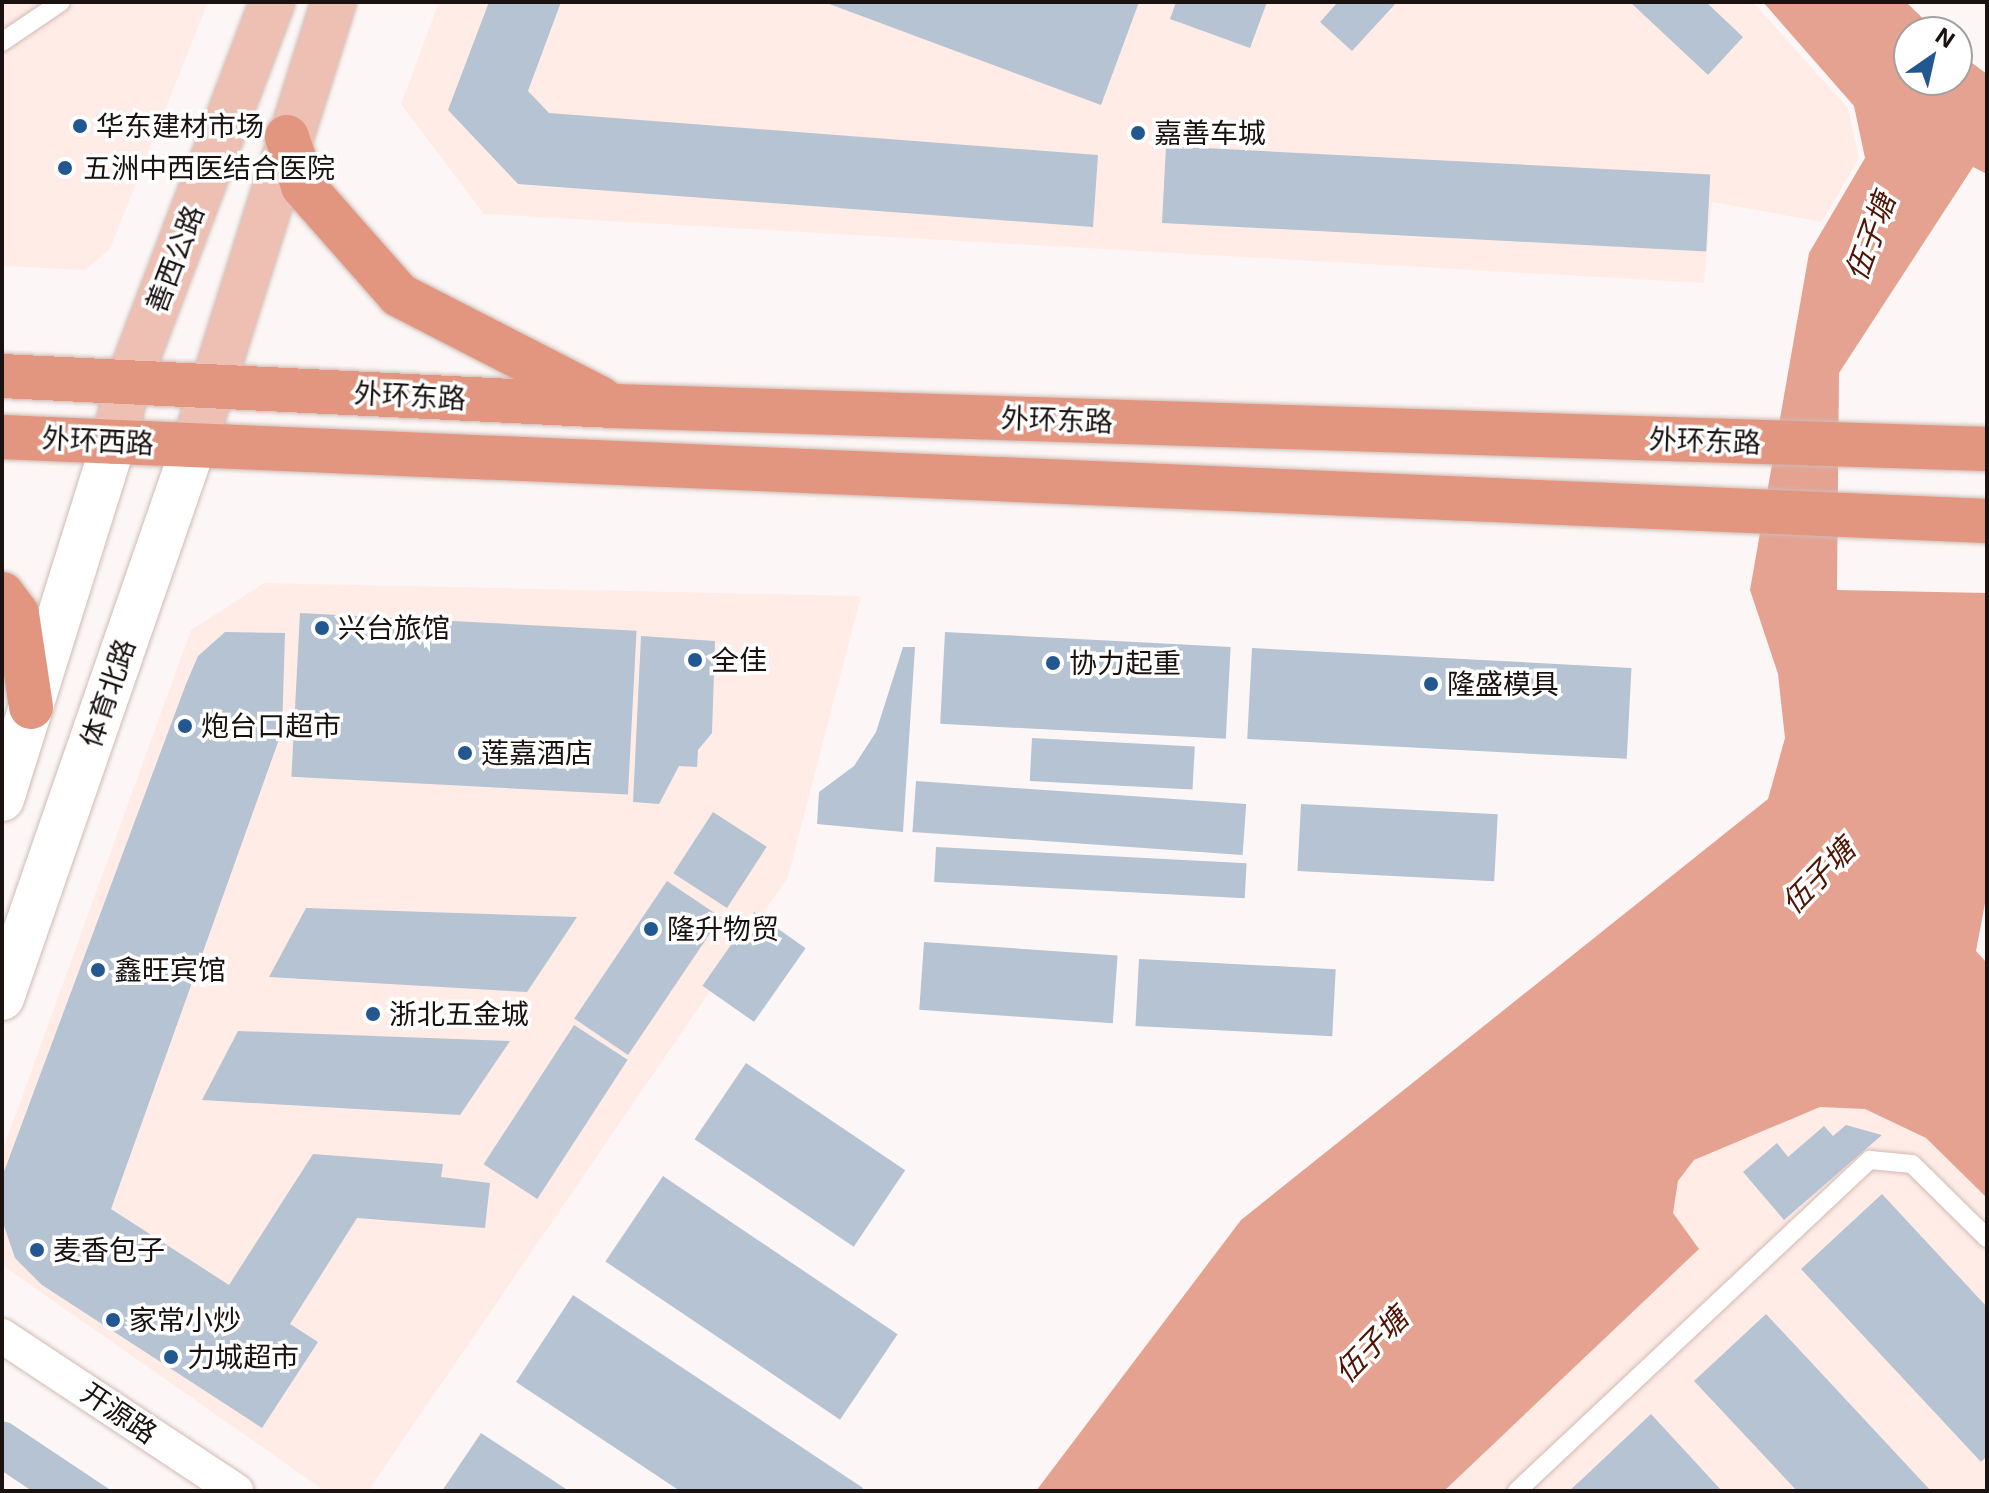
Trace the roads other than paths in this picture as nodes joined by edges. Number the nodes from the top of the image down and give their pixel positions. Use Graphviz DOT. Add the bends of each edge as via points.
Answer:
graph roads {
  1 [pos="61,2"];
  2 [pos="272,2"];
  3 [pos="334,2"];
  4 [pos="2,42"];
  5 [pos="287,137"];
  6 [pos="2,376"];
  7 [pos="128,382"];
  8 [pos="209,386"];
  9 [pos="614,406"];
  10 [pos="2,437"];
  11 [pos="114,442"];
  12 [pos="194,445"];
  13 [pos="1987,449"];
  14 [pos="1987,521"];
  15 [pos="2,594"];
  16 [pos="31,707"];
  17 [pos="2,799"];
  18 [pos="2,998"];
  19 [pos="1987,1238"];
  20 [pos="2,1336"];
  21 [pos="236,1491"];
  22 [pos="1517,1491"];
  1 -- 4 [label="lane"];
  2 -- 7 [label="main road, 善西公路"];
  3 -- 5 [label="main road"];
  5 -- 8 [label="main road"];
  5 -- 9 [label="highway" via="303,186 399,295"];
  6 -- 7 [label="highway"];
  7 -- 8 [label="highway, 外环东路"];
  7 -- 11 [label="main road"];
  8 -- 9 [label="highway, 外环东路"];
  8 -- 12 [label="main road, 体育北路"];
  9 -- 13 [label="highway, 外环东路"];
  10 -- 11 [label="highway, 外环西路"];
  11 -- 12 [label="highway, 外环西路"];
  11 -- 16 [label="main road"];
  12 -- 14 [label="highway, 外环东路" via="1111,486 1703,504"];
  12 -- 18 [label="main road, 体育北路"];
  15 -- 16 [label="highway" via="17,614"];
  16 -- 17 [label="main road"];
  19 -- 22 [label="lane" via="1912,1164 1870,1160"];
  20 -- 21 [label="street, 开源路"];
}
